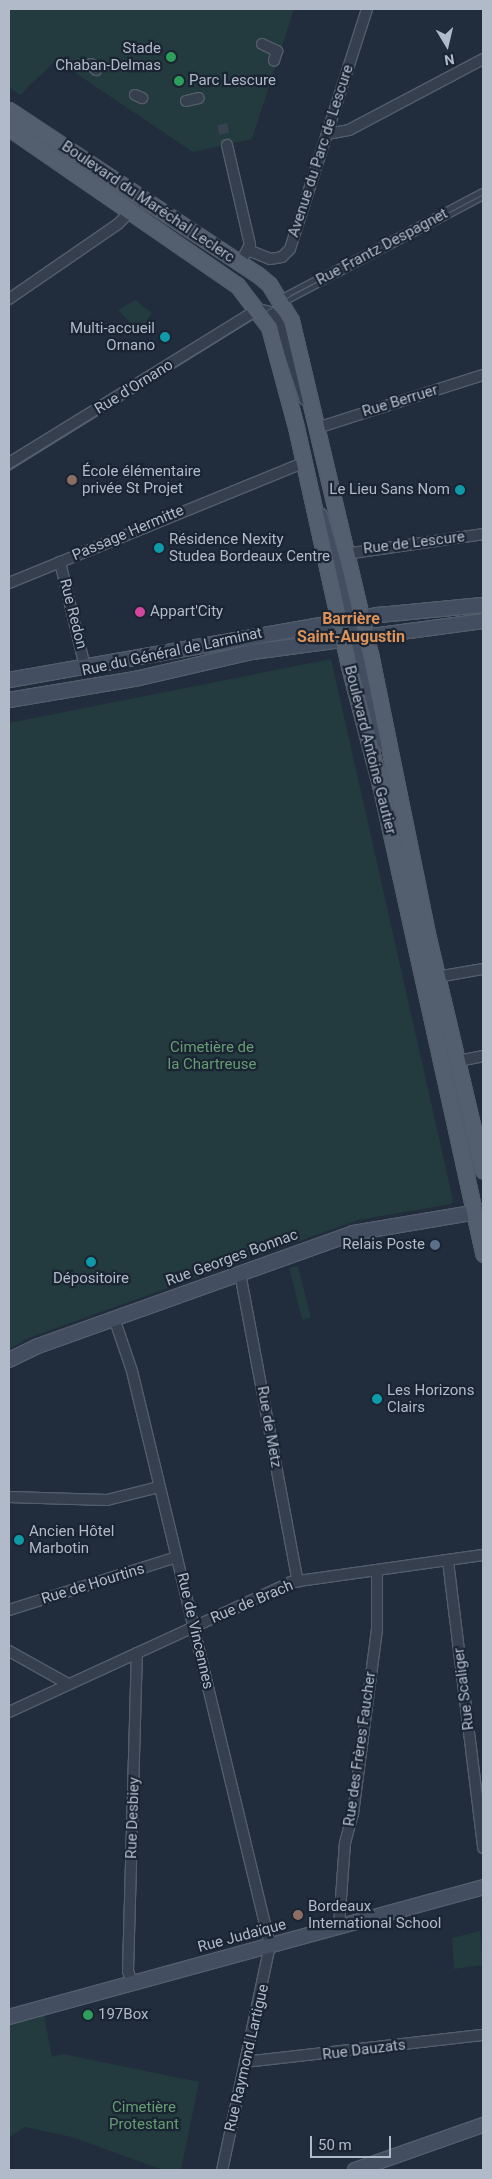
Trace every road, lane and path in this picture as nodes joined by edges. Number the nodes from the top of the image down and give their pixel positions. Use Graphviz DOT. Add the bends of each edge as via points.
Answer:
graph roads {
  1 [pos="368,9"];
  2 [pos="262,47"];
  3 [pos="483,59"];
  4 [pos="274,61"];
  5 [pos="9,111"];
  6 [pos="9,128"];
  7 [pos="327,134"];
  8 [pos="226,145"];
  9 [pos="483,194"];
  10 [pos="131,210"];
  11 [pos="248,250"];
  12 [pos="239,262"];
  13 [pos="9,299"];
  14 [pos="281,301"];
  15 [pos="258,310"];
  16 [pos="483,375"];
  17 [pos="317,428"];
  18 [pos="9,463"];
  19 [pos="303,463"];
  20 [pos="483,534"];
  21 [pos="346,554"];
  22 [pos="60,562"];
  23 [pos="9,583"];
  24 [pos="483,605"];
  25 [pos="351,620"];
  26 [pos="483,621"];
  27 [pos="366,636"];
  28 [pos="346,638"];
  29 [pos="85,667"];
  30 [pos="9,680"];
  31 [pos="9,700"];
  32 [pos="394,770"];
  33 [pos="380,784"];
  34 [pos="483,969"];
  35 [pos="437,977"];
  36 [pos="483,1056"];
  37 [pos="458,1061"];
  38 [pos="483,1171"];
  39 [pos="479,1211"];
  40 [pos="483,1227"];
  41 [pos="483,1254"];
  42 [pos="240,1272"];
  43 [pos="114,1318"];
  44 [pos="9,1360"];
  45 [pos="160,1487"];
  46 [pos="9,1498"];
  47 [pos="483,1555"];
  48 [pos="177,1557"];
  49 [pos="448,1560"];
  50 [pos="378,1571"];
  51 [pos="298,1582"];
  52 [pos="9,1610"];
  53 [pos="194,1626"];
  54 [pos="9,1651"];
  55 [pos="137,1653"];
  56 [pos="68,1684"];
  57 [pos="9,1712"];
  58 [pos="483,1848"];
  59 [pos="483,1887"];
  60 [pos="339,1926"];
  61 [pos="270,1945"];
  62 [pos="132,1983"];
  63 [pos="9,2017"];
  64 [pos="483,2036"];
  65 [pos="246,2062"];
  66 [pos="483,2125"];
  67 [pos="222,2170"];
  68 [pos="357,2170"];
  1 -- 7 [label="street, Avenue du Parc de Lescure"];
  2 -- 4 [label="street" via="277,52"];
  3 -- 7 [label="street" via="354,128 339,134"];
  5 -- 12 [label="main road, Boulevard du Maréchal Leclerc"];
  6 -- 10 [label="main road, Boulevard du Maréchal Leclerc"];
  7 -- 11 [label="street, Avenue du Parc de Lescure" via="290,249 282,257 270,259"];
  8 -- 11 [label="street"];
  9 -- 14 [label="street, Rue Frantz Despagnet"];
  10 -- 13 [label="street" via="118,224"];
  10 -- 15 [label="main road, Boulevard du Maréchal Leclerc" via="237,285"];
  11 -- 12 [label="street"];
  12 -- 14 [label="main road, Boulevard du Maréchal Leclerc" via="269,284"];
  14 -- 17 [label="main road, Boulevard Antoine Gautier" via="294,328"];
  15 -- 17 [label="street, Boulevard Antoine Gautier" via="270,312 278,322 297,384"];
  15 -- 18 [label="street, Rue d'Ornano"];
  15 -- 19 [label="main road, Boulevard Antoine Gautier" via="274,343"];
  16 -- 17 [label="street, Rue Berruer"];
  17 -- 21 [label="main road, Boulevard Antoine Gautier"];
  19 -- 22 [label="street, Passage Hermitte"];
  19 -- 25 [label="main road, Boulevard Antoine Gautier"];
  20 -- 21 [label="street, Rue de Lescure"];
  21 -- 25 [label="main road, Boulevard Antoine Gautier"];
  22 -- 23 [label="street, Passage Hermitte"];
  22 -- 29 [label="street, Rue Redon"];
  24 -- 25 [label="main road, Rue du Général de Larminat"];
  25 -- 27 [label="main road, Boulevard Antoine Gautier"];
  25 -- 28 [label="main road, Boulevard Antoine Gautier"];
  25 -- 29 [label="main road, Rue du Général de Larminat"];
  26 -- 27 [label="main road, Rue du Général de Larminat"];
  27 -- 28 [label="main road, Rue du Général de Larminat"];
  27 -- 32 [label="main road, Boulevard Antoine Gautier"];
  28 -- 31 [label="main road, Rue du Général de Larminat" via="252,652 135,678"];
  28 -- 32 [label="main road" via="358,655 374,717"];
  28 -- 33 [label="main road, Boulevard Antoine Gautier"];
  29 -- 30 [label="main road, Rue du Général de Larminat"];
  32 -- 33 [label="street"];
  32 -- 35 [label="main road, Boulevard Antoine Gautier"];
  33 -- 39 [label="main road, Boulevard Antoine Gautier"];
  34 -- 35 [label="street"];
  35 -- 37 [label="main road, Boulevard Antoine Gautier"];
  36 -- 37 [label="street"];
  37 -- 38 [label="main road, Boulevard Antoine Gautier"];
  39 -- 40 [label="main road"];
  39 -- 41 [label="main road, Boulevard Antoine Gautier"];
  39 -- 42 [label="main road, Rue Georges Bonnac" via="353,1233"];
  42 -- 43 [label="main road, Rue Georges Bonnac"];
  42 -- 51 [label="street, Rue de Metz"];
  43 -- 44 [label="main road, Rue Georges Bonnac"];
  43 -- 45 [label="street, Rue de Vincennes" via="132,1371"];
  45 -- 46 [label="street" via="107,1500"];
  45 -- 48 [label="street, Rue de Vincennes"];
  47 -- 49 [label="street, Rue de Brach"];
  48 -- 52 [label="street, Rue de Hourtins"];
  48 -- 53 [label="street, Rue de Vincennes"];
  49 -- 50 [label="street, Rue de Brach"];
  49 -- 58 [label="street, Rue Scaliger"];
  50 -- 51 [label="street, Rue de Brach"];
  50 -- 60 [label="street, Rue des Frères Faucher" via="377,1629 353,1814 345,1843"];
  51 -- 53 [label="street, Rue de Brach" via="291,1582"];
  53 -- 55 [label="street, Rue de Brach"];
  53 -- 61 [label="street, Rue de Vincennes"];
  54 -- 56 [label="street"];
  55 -- 56 [label="street, Rue de Brach"];
  55 -- 62 [label="street, Rue Desbiey" via="128,1972"];
  56 -- 57 [label="street, Rue de Brach"];
  59 -- 60 [label="main road, Rue Judaïque"];
  60 -- 61 [label="main road, Rue Judaïque"];
  61 -- 62 [label="main road, Rue Judaïque"];
  61 -- 65 [label="street, Rue Raymond Lartigue"];
  62 -- 63 [label="main road, Rue Judaïque"];
  64 -- 65 [label="street, Rue Dauzats"];
  65 -- 67 [label="street, Rue Raymond Lartigue"];
  66 -- 68 [label="main road"];
}
